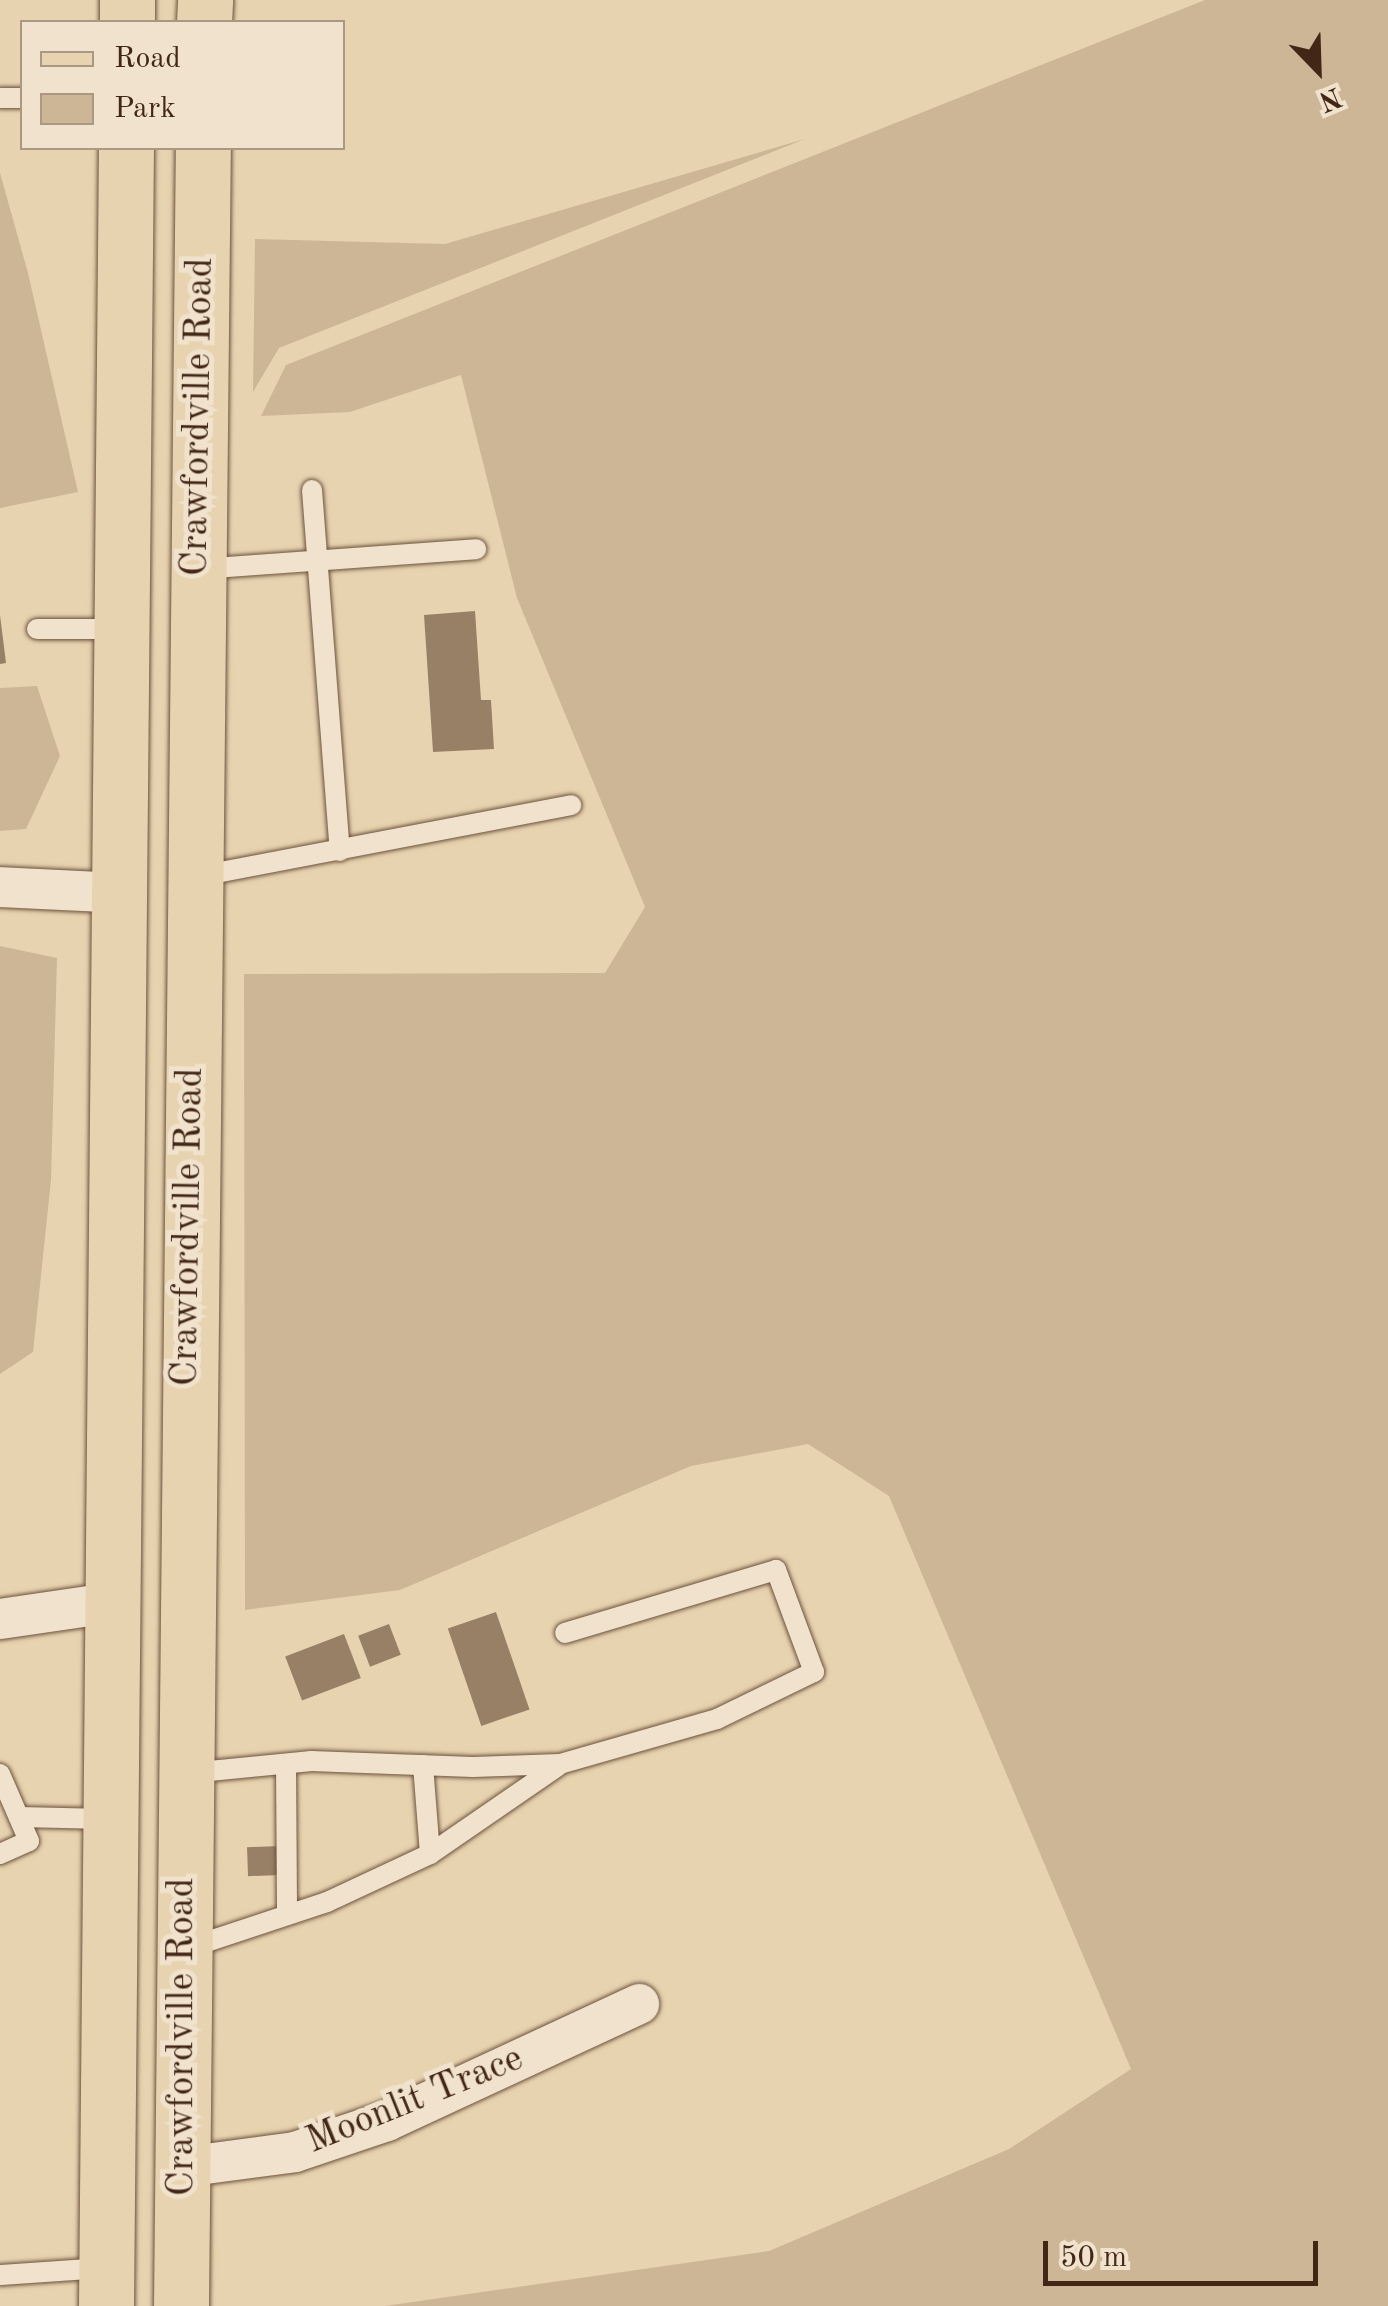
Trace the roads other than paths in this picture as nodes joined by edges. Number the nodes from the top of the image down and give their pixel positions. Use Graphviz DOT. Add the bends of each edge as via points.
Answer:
graph roads {
  1 [pos="126,150"];
  2 [pos="203,150"];
  3 [pos="312,490"];
  4 [pos="476,549"];
  5 [pos="318,561"];
  6 [pos="197,570"];
  7 [pos="38,629"];
  8 [pos="123,629"];
  9 [pos="571,805"];
  10 [pos="340,851"];
  11 [pos="193,877"];
  12 [pos="0,887"];
  13 [pos="122,893"];
  14 [pos="186,1515"];
  15 [pos="110,1603"];
  16 [pos="0,1619"];
  17 [pos="565,1632"];
  18 [pos="185,1748"];
  19 [pos="286,1764"];
  20 [pos="560,1764"];
  21 [pos="423,1765"];
  22 [pos="0,1774"];
  23 [pos="19,1817"];
  24 [pos="109,1819"];
  25 [pos="0,1854"];
  26 [pos="430,1854"];
  27 [pos="287,1915"];
  28 [pos="184,1949"];
  29 [pos="639,2004"];
  30 [pos="182,2167"];
  31 [pos="0,2274"];
  32 [pos="106,2287"];
  33 [pos="181,2306"];
  1 -- 8 [label="main road, Crawfordville Road"];
  2 -- 6 [label="main road, Crawfordville Road"];
  3 -- 5 [label="lane"];
  4 -- 5 [label="lane"];
  5 -- 6 [label="lane"];
  5 -- 10 [label="lane"];
  6 -- 11 [label="main road, Crawfordville Road"];
  7 -- 8 [label="lane"];
  8 -- 13 [label="main road, Crawfordville Road"];
  9 -- 10 [label="lane"];
  10 -- 11 [label="lane"];
  11 -- 14 [label="main road, Crawfordville Road"];
  12 -- 13 [label="street"];
  13 -- 15 [label="main road, Crawfordville Road"];
  14 -- 15 [label="main road" via="165,1554"];
  14 -- 18 [label="main road, Crawfordville Road"];
  15 -- 16 [label="street"];
  15 -- 18 [label="main road" via="155,1663"];
  15 -- 24 [label="main road, Crawfordville Road"];
  17 -- 20 [label="lane" via="776,1570 814,1672 716,1719"];
  18 -- 19 [label="lane"];
  18 -- 28 [label="main road, Crawfordville Road"];
  19 -- 21 [label="lane"];
  19 -- 27 [label="lane"];
  20 -- 21 [label="lane"];
  20 -- 26 [label="lane"];
  21 -- 26 [label="lane"];
  22 -- 23 [label="lane"];
  23 -- 24 [label="lane"];
  23 -- 25 [label="lane" via="29,1842"];
  24 -- 32 [label="main road, Crawfordville Road"];
  26 -- 27 [label="lane"];
  27 -- 28 [label="lane"];
  28 -- 30 [label="main road, Crawfordville Road"];
  29 -- 30 [label="street, Moonlit Trace" via="387,2122 294,2152"];
  30 -- 33 [label="main road, Crawfordville Road"];
  31 -- 32 [label="lane"];
}
